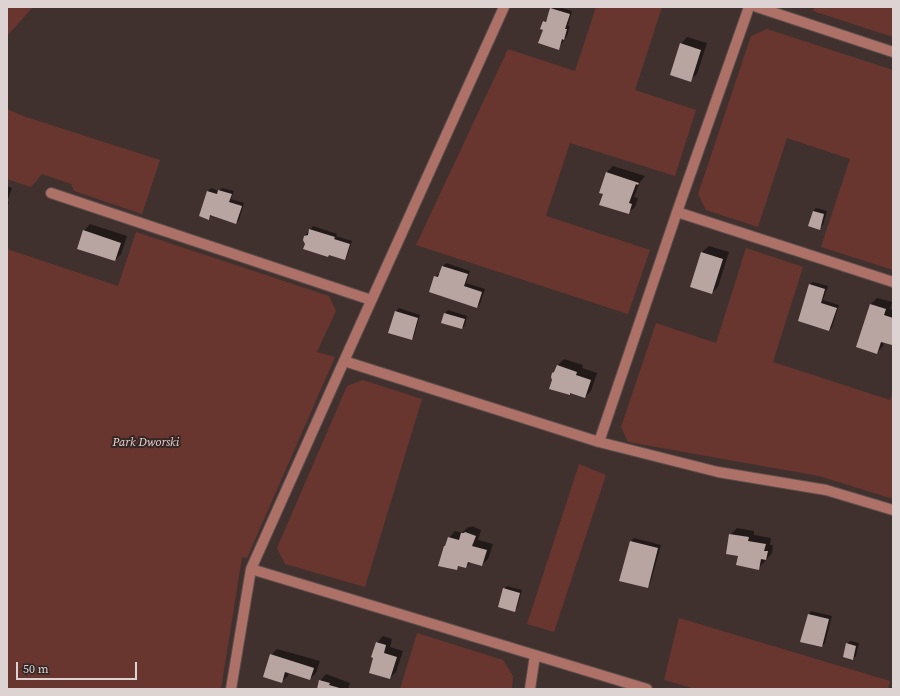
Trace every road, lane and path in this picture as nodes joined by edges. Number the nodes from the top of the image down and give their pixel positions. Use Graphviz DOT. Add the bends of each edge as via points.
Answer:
graph roads {
  1 [pos="504,7"];
  2 [pos="749,7"];
  3 [pos="757,7"];
  4 [pos="893,52"];
  5 [pos="51,193"];
  6 [pos="677,212"];
  7 [pos="893,282"];
  8 [pos="371,300"];
  9 [pos="344,361"];
  10 [pos="599,442"];
  11 [pos="893,510"];
  12 [pos="251,569"];
  13 [pos="535,655"];
  14 [pos="231,689"];
  15 [pos="530,689"];
  16 [pos="647,689"];
  1 -- 8 [label="street"];
  2 -- 6 [label="street"];
  3 -- 4 [label="street"];
  5 -- 8 [label="street"];
  6 -- 7 [label="street"];
  6 -- 10 [label="street"];
  8 -- 9 [label="street"];
  9 -- 10 [label="street"];
  9 -- 12 [label="street"];
  10 -- 11 [label="street" via="718,472 826,490"];
  12 -- 13 [label="street"];
  12 -- 14 [label="street"];
  13 -- 15 [label="street"];
  13 -- 16 [label="street"];
}
